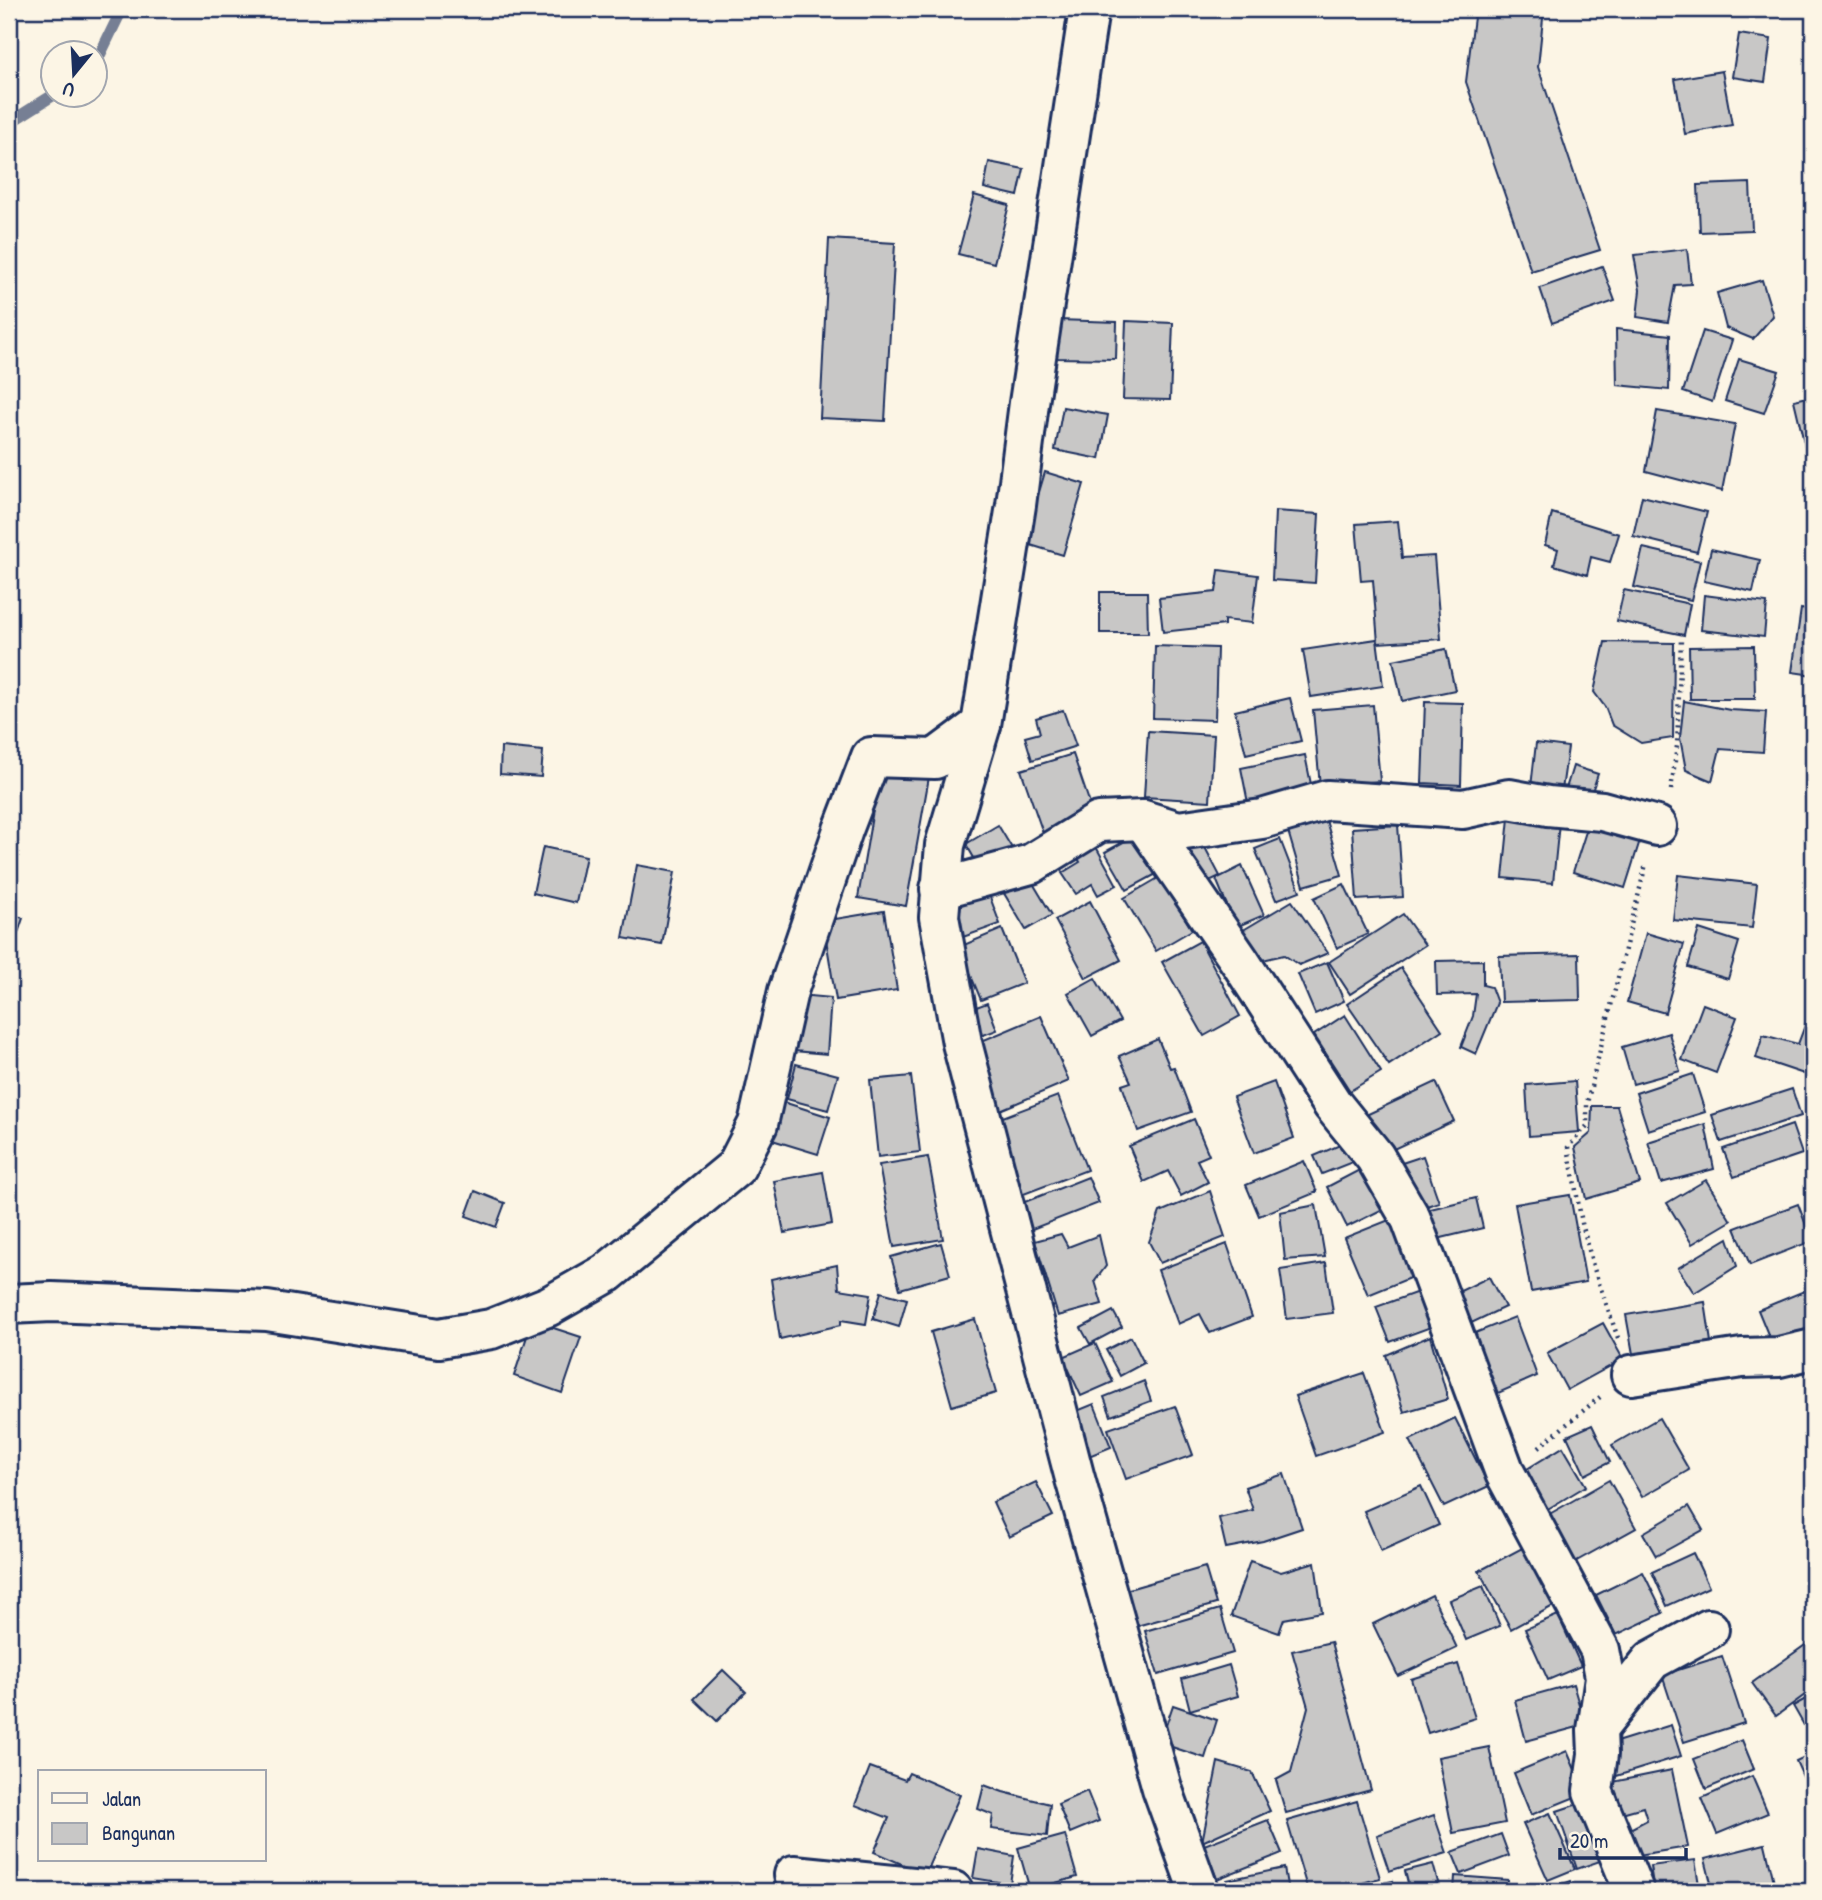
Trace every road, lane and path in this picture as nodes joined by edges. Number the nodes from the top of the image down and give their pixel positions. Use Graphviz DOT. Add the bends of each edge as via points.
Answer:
graph roads {
  1 [pos="1089,9"];
  2 [pos="1681,639"];
  3 [pos="981,725"];
  4 [pos="1143,820"];
  5 [pos="1657,826"];
  6 [pos="940,889"];
  7 [pos="9,1304"];
  8 [pos="1813,1349"];
  9 [pos="1631,1375"];
  10 [pos="1505,1473"];
  11 [pos="1709,1629"];
  12 [pos="1597,1730"];
  13 [pos="794,1875"];
  14 [pos="953,1891"];
  15 [pos="1199,1891"];
  16 [pos="1634,1891"];
  1 -- 3 [label="street"];
  2 -- 5 [label="path" via="1677,746 1670,800"];
  3 -- 6 [label="street" via="945,845"];
  3 -- 7 [label="street" via="935,758 871,757 788,991 758,1124 736,1167 607,1273 549,1306 491,1329 439,1338 267,1311"];
  4 -- 5 [label="street" via="1178,831 1262,819 1327,800 1463,809 1509,799 1602,811"];
  4 -- 6 [label="street" via="1099,822 1031,864"];
  4 -- 10 [label="street" via="1333,1105 1375,1157 1411,1219"];
  5 -- 9 [label="path" via="1587,1103 1587,1126 1568,1147 1593,1266"];
  6 -- 15 [label="street" via="939,917 962,1043 1162,1788"];
  8 -- 9 [label="street"];
  9 -- 10 [label="path"];
  10 -- 12 [label="street" via="1600,1650 1605,1677"];
  11 -- 12 [label="street" via="1651,1660"];
  12 -- 16 [label="street" via="1593,1791"];
  13 -- 14 [label="street"];
}
